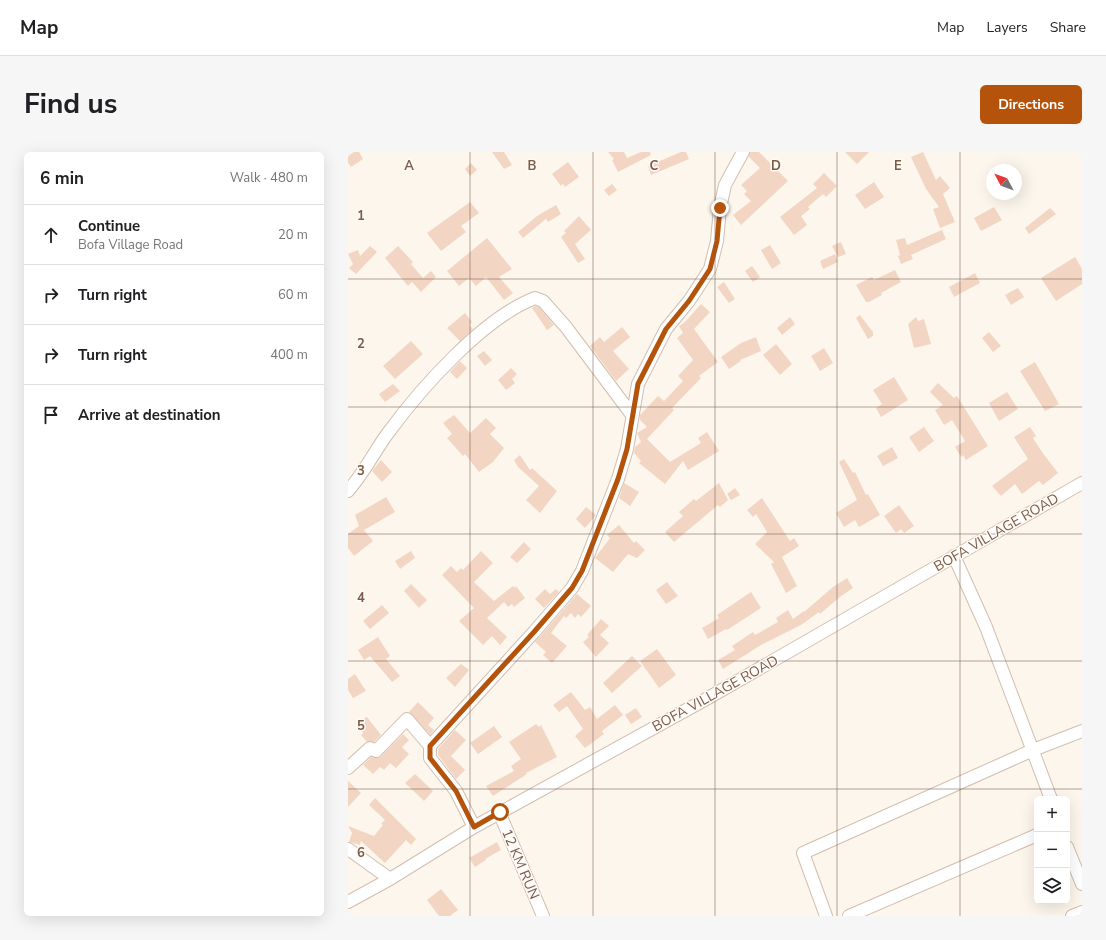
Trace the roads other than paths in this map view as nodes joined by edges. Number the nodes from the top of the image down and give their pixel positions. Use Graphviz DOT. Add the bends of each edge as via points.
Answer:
graph roads {
  1 [pos="743,152"];
  2 [pos="632,415"];
  3 [pos="1082,483"];
  4 [pos="348,491"];
  5 [pos="954,556"];
  6 [pos="1082,730"];
  7 [pos="430,746"];
  8 [pos="1033,750"];
  9 [pos="348,768"];
  10 [pos="1050,796"];
  11 [pos="500,812"];
  12 [pos="474,827"];
  13 [pos="1034,837"];
  14 [pos="348,850"];
  15 [pos="1070,854"];
  16 [pos="390,879"];
  17 [pos="1082,884"];
  18 [pos="348,902"];
  19 [pos="1082,912"];
  20 [pos="543,916"];
  21 [pos="826,916"];
  22 [pos="849,916"];
  23 [pos="1072,916"];
  1 -- 2 [label="street" via="725,184 717,241 710,269 666,329 649,360 638,384"];
  2 -- 4 [label="street" via="566,327 543,302 535,298 525,301 488,327 446,364 400,418"];
  2 -- 7 [label="street" via="627,449 618,479 582,571 572,588"];
  3 -- 5 [label="street, BOFA VILLAGE ROAD"];
  5 -- 8 [label="street" via="986,627"];
  5 -- 11 [label="street, BOFA VILLAGE ROAD" via="708,698"];
  6 -- 8 [label="street"];
  7 -- 9 [label="street" via="407,719 376,751 370,748"];
  7 -- 12 [label="street" via="430,758 456,791"];
  8 -- 10 [label="street"];
  8 -- 21 [label="street" via="803,853"];
  11 -- 12 [label="street, BOFA VILLAGE ROAD"];
  11 -- 20 [label="street, 12 KM RUN"];
  12 -- 16 [label="street, BOFA VILLAGE ROAD"];
  13 -- 22 [label="street"];
  14 -- 16 [label="street"];
  15 -- 17 [label="street"];
  16 -- 18 [label="street, BOFA VILLAGE ROAD"];
  19 -- 23 [label="street"];
}
